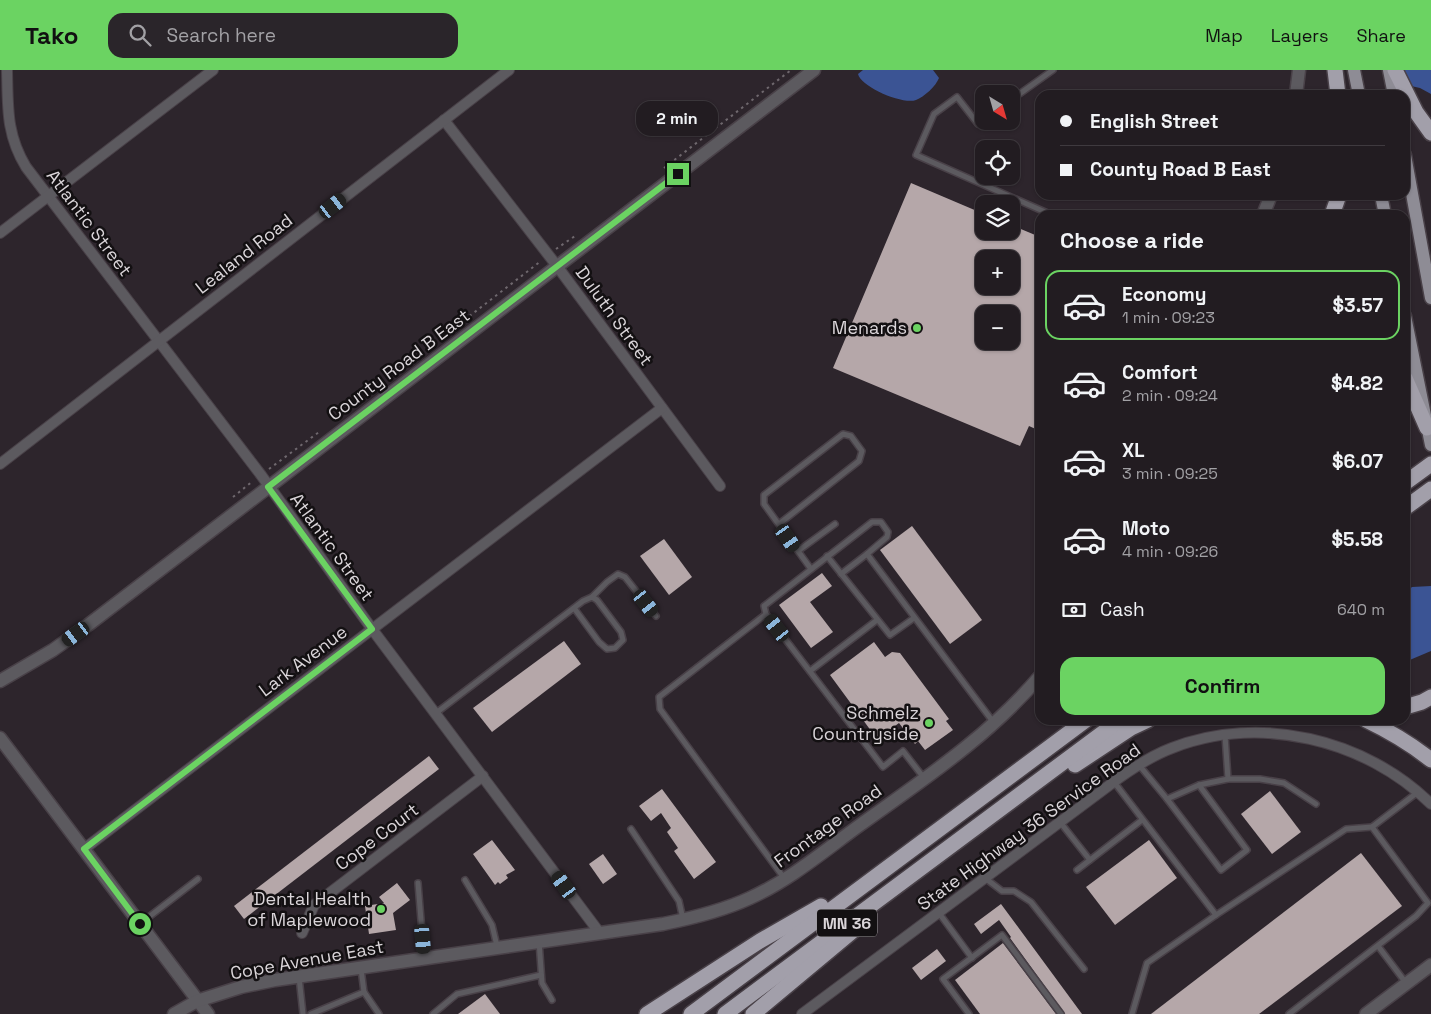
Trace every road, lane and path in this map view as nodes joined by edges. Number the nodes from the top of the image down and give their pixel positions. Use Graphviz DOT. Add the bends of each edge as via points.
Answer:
graph roads {
  1 [pos="7,70"];
  2 [pos="213,70"];
  3 [pos="509,70"];
  4 [pos="791,70"];
  5 [pos="814,70"];
  6 [pos="1053,70"];
  7 [pos="1299,70"];
  8 [pos="1335,70"];
  9 [pos="1354,70"];
  10 [pos="1389,70"];
  11 [pos="1395,70"];
  12 [pos="1297,90"];
  13 [pos="1337,90"];
  14 [pos="1358,90"];
  15 [pos="1393,90"];
  16 [pos="1405,90"];
  17 [pos="1020,94"];
  18 [pos="4,96"];
  19 [pos="1410,100"];
  20 [pos="444,120"];
  21 [pos="975,120"];
  22 [pos="1431,133"];
  23 [pos="661,170"];
  24 [pos="1410,182"];
  25 [pos="48,196"];
  26 [pos="1041,210"];
  27 [pos="0,233"];
  28 [pos="575,236"];
  29 [pos="548,255"];
  30 [pos="557,266"];
  31 [pos="1431,298"];
  32 [pos="455,328"];
  33 [pos="159,340"];
  34 [pos="1410,340"];
  35 [pos="1410,389"];
  36 [pos="662,408"];
  37 [pos="323,428"];
  38 [pos="1428,428"];
  39 [pos="1431,445"];
  40 [pos="0,464"];
  41 [pos="1431,464"];
  42 [pos="261,475"];
  43 [pos="1410,479"];
  44 [pos="720,486"];
  45 [pos="268,487"];
  46 [pos="1431,490"];
  47 [pos="230,500"];
  48 [pos="1410,505"];
  49 [pos="779,524"];
  50 [pos="834,524"];
  51 [pos="798,551"];
  52 [pos="867,554"];
  53 [pos="827,556"];
  54 [pos="811,569"];
  55 [pos="841,574"];
  56 [pos="592,597"];
  57 [pos="574,608"];
  58 [pos="766,614"];
  59 [pos="656,616"];
  60 [pos="914,618"];
  61 [pos="877,620"];
  62 [pos="372,629"];
  63 [pos="810,671"];
  64 [pos="0,681"];
  65 [pos="1035,682"];
  66 [pos="1431,697"];
  67 [pos="1410,706"];
  68 [pos="436,713"];
  69 [pos="994,724"];
  70 [pos="1079,725"];
  71 [pos="1113,725"];
  72 [pos="1137,725"];
  73 [pos="1375,725"];
  74 [pos="1225,734"];
  75 [pos="0,738"];
  76 [pos="1431,760"];
  77 [pos="1139,765"];
  78 [pos="484,776"];
  79 [pos="924,778"];
  80 [pos="1228,779"];
  81 [pos="1113,782"];
  82 [pos="1199,785"];
  83 [pos="1418,792"];
  84 [pos="1166,799"];
  85 [pos="1316,804"];
  86 [pos="1431,804"];
  87 [pos="992,815"];
  88 [pos="1142,820"];
  89 [pos="1060,822"];
  90 [pos="1372,827"];
  91 [pos="632,829"];
  92 [pos="969,832"];
  93 [pos="84,849"];
  94 [pos="1090,860"];
  95 [pos="1077,870"];
  96 [pos="877,875"];
  97 [pos="985,878"];
  98 [pos="198,879"];
  99 [pos="785,879"];
  100 [pos="465,880"];
  101 [pos="418,883"];
  102 [pos="938,912"];
  103 [pos="1216,915"];
  104 [pos="684,920"];
  105 [pos="140,924"];
  106 [pos="599,932"];
  107 [pos="302,933"];
  108 [pos="539,941"];
  109 [pos="1378,946"];
  110 [pos="497,947"];
  111 [pos="424,958"];
  112 [pos="972,958"];
  113 [pos="1431,965"];
  114 [pos="361,967"];
  115 [pos="1084,969"];
  116 [pos="541,975"];
  117 [pos="299,976"];
  118 [pos="1406,983"];
  119 [pos="364,992"];
  120 [pos="552,1000"];
  121 [pos="197,1001"];
  122 [pos="804,1013"];
  123 [pos="174,1014"];
  124 [pos="208,1014"];
  125 [pos="303,1014"];
  126 [pos="311,1014"];
  127 [pos="379,1014"];
  128 [pos="433,1014"];
  129 [pos="647,1014"];
  130 [pos="691,1014"];
  131 [pos="725,1014"];
  132 [pos="752,1014"];
  133 [pos="969,1014"];
  134 [pos="1061,1014"];
  135 [pos="1132,1014"];
  136 [pos="1290,1014"];
  137 [pos="1366,1014"];
  1 -- 18 [label="street, Atlantic Street"];
  2 -- 25 [label="street"];
  3 -- 20 [label="street, Lealand Road"];
  4 -- 23 [label="path"];
  5 -- 30 [label="street, County Road B East"];
  6 -- 17 [label="lane"];
  7 -- 12 [label="street"];
  8 -- 13 [label="highway"];
  9 -- 14 [label="main road"];
  10 -- 15 [label="main road"];
  11 -- 16 [label="highway"];
  18 -- 25 [label="street, Atlantic Street" via="18,153"];
  19 -- 22 [label="highway"];
  20 -- 29 [label="street, Duluth Street"];
  20 -- 33 [label="street, Lealand Road"];
  21 -- 26 [label="lane" via="957,97 934,114 916,155"];
  24 -- 31 [label="main road"];
  25 -- 27 [label="street"];
  25 -- 33 [label="street, Atlantic Street"];
  28 -- 29 [label="path"];
  29 -- 30 [label="street, Duluth Street"];
  29 -- 32 [label="path"];
  30 -- 36 [label="street, Duluth Street"];
  30 -- 45 [label="street, County Road B East"];
  33 -- 40 [label="street, Lealand Road"];
  33 -- 42 [label="street, Atlantic Street"];
  34 -- 38 [label="main road"];
  35 -- 38 [label="highway"];
  36 -- 44 [label="street, Duluth Street"];
  36 -- 62 [label="street, Lark Avenue"];
  37 -- 42 [label="path"];
  38 -- 39 [label="main road"];
  41 -- 43 [label="highway"];
  42 -- 45 [label="street, Atlantic Street"];
  42 -- 47 [label="path"];
  45 -- 62 [label="street, Atlantic Street"];
  45 -- 64 [label="street, County Road B East" via="81,630"];
  46 -- 48 [label="highway"];
  49 -- 49 [label="lane" via="764,504 764,495 843,434 851,436 862,451 860,462"];
  49 -- 51 [label="lane"];
  50 -- 51 [label="lane"];
  51 -- 54 [label="lane"];
  52 -- 53 [label="lane" via="887,537 888,532 881,522 872,522"];
  52 -- 55 [label="lane"];
  52 -- 60 [label="lane"];
  53 -- 54 [label="lane"];
  53 -- 55 [label="lane"];
  54 -- 58 [label="lane" via="764,606"];
  55 -- 61 [label="lane"];
  56 -- 57 [label="lane"];
  56 -- 57 [label="lane" via="621,632 624,640 615,648 607,649 599,642"];
  56 -- 59 [label="lane" via="607,582 618,574 622,575"];
  57 -- 68 [label="lane"];
  58 -- 63 [label="lane"];
  58 -- 99 [label="lane" via="659,697 660,709"];
  60 -- 61 [label="lane" via="890,635"];
  60 -- 69 [label="lane"];
  61 -- 63 [label="lane"];
  62 -- 68 [label="street, Atlantic Street"];
  62 -- 93 [label="street, Lark Avenue"];
  63 -- 79 [label="lane" via="883,767 903,751"];
  65 -- 69 [label="street, Frontage Road"];
  66 -- 67 [label="highway"];
  68 -- 78 [label="street, Atlantic Street"];
  69 -- 79 [label="street, Frontage Road"];
  70 -- 96 [label="highway, MN 36"];
  71 -- 87 [label="highway, MN 36"];
  72 -- 87 [label="highway"];
  73 -- 76 [label="highway"];
  74 -- 77 [label="street, State Highway 36 Service Road" via="1172,748"];
  74 -- 80 [label="lane"];
  74 -- 83 [label="street, State Highway 36 Service Road" via="1284,734 1336,746 1381,766"];
  75 -- 93 [label="street"];
  77 -- 81 [label="street, State Highway 36 Service Road"];
  77 -- 84 [label="lane"];
  78 -- 106 [label="street, Atlantic Street"];
  78 -- 107 [label="street, Cope Court" via="314,905"];
  79 -- 99 [label="street, Frontage Road"];
  80 -- 82 [label="lane"];
  80 -- 85 [label="lane" via="1284,783"];
  81 -- 88 [label="lane"];
  81 -- 89 [label="street, State Highway 36 Service Road"];
  82 -- 84 [label="lane"];
  82 -- 84 [label="lane" via="1247,850 1221,870"];
  83 -- 86 [label="street, State Highway 36 Service Road"];
  83 -- 90 [label="lane"];
  87 -- 92 [label="highway, MN 36"];
  88 -- 94 [label="lane"];
  88 -- 103 [label="lane"];
  89 -- 94 [label="lane"];
  89 -- 97 [label="street, State Highway 36 Service Road"];
  90 -- 103 [label="lane" via="1346,829"];
  90 -- 109 [label="lane" via="1428,902 1416,916"];
  91 -- 104 [label="lane" via="679,901"];
  92 -- 131 [label="highway, MN 36"];
  92 -- 132 [label="highway"];
  93 -- 105 [label="street"];
  94 -- 95 [label="lane"];
  96 -- 129 [label="highway" via="760,941"];
  96 -- 130 [label="highway, MN 36"];
  97 -- 102 [label="street, State Highway 36 Service Road"];
  97 -- 115 [label="lane" via="1002,891 1014,891 1031,902"];
  98 -- 105 [label="lane"];
  99 -- 104 [label="street, Frontage Road" via="722,910"];
  100 -- 110 [label="lane" via="492,925"];
  101 -- 111 [label="lane"];
  102 -- 112 [label="lane"];
  102 -- 122 [label="street, State Highway 36 Service Road"];
  103 -- 135 [label="lane" via="1147,963"];
  104 -- 106 [label="street, Frontage Road"];
  105 -- 121 [label="street"];
  106 -- 108 [label="street, Cope Avenue East"];
  108 -- 110 [label="street, Cope Avenue East"];
  108 -- 116 [label="lane"];
  109 -- 118 [label="lane"];
  109 -- 136 [label="lane"];
  110 -- 111 [label="street, Cope Avenue East"];
  111 -- 114 [label="street, Cope Avenue East"];
  112 -- 133 [label="lane" via="943,979"];
  112 -- 134 [label="lane" via="1002,935"];
  113 -- 118 [label="street"];
  114 -- 117 [label="street, Cope Avenue East"];
  114 -- 119 [label="lane"];
  116 -- 120 [label="lane"];
  116 -- 128 [label="lane" via="457,994"];
  117 -- 121 [label="street, Cope Avenue East" via="241,987"];
  117 -- 125 [label="lane"];
  118 -- 137 [label="street"];
  119 -- 126 [label="lane"];
  119 -- 127 [label="lane"];
  121 -- 123 [label="street, Cope Avenue East"];
  121 -- 124 [label="street"];
}
